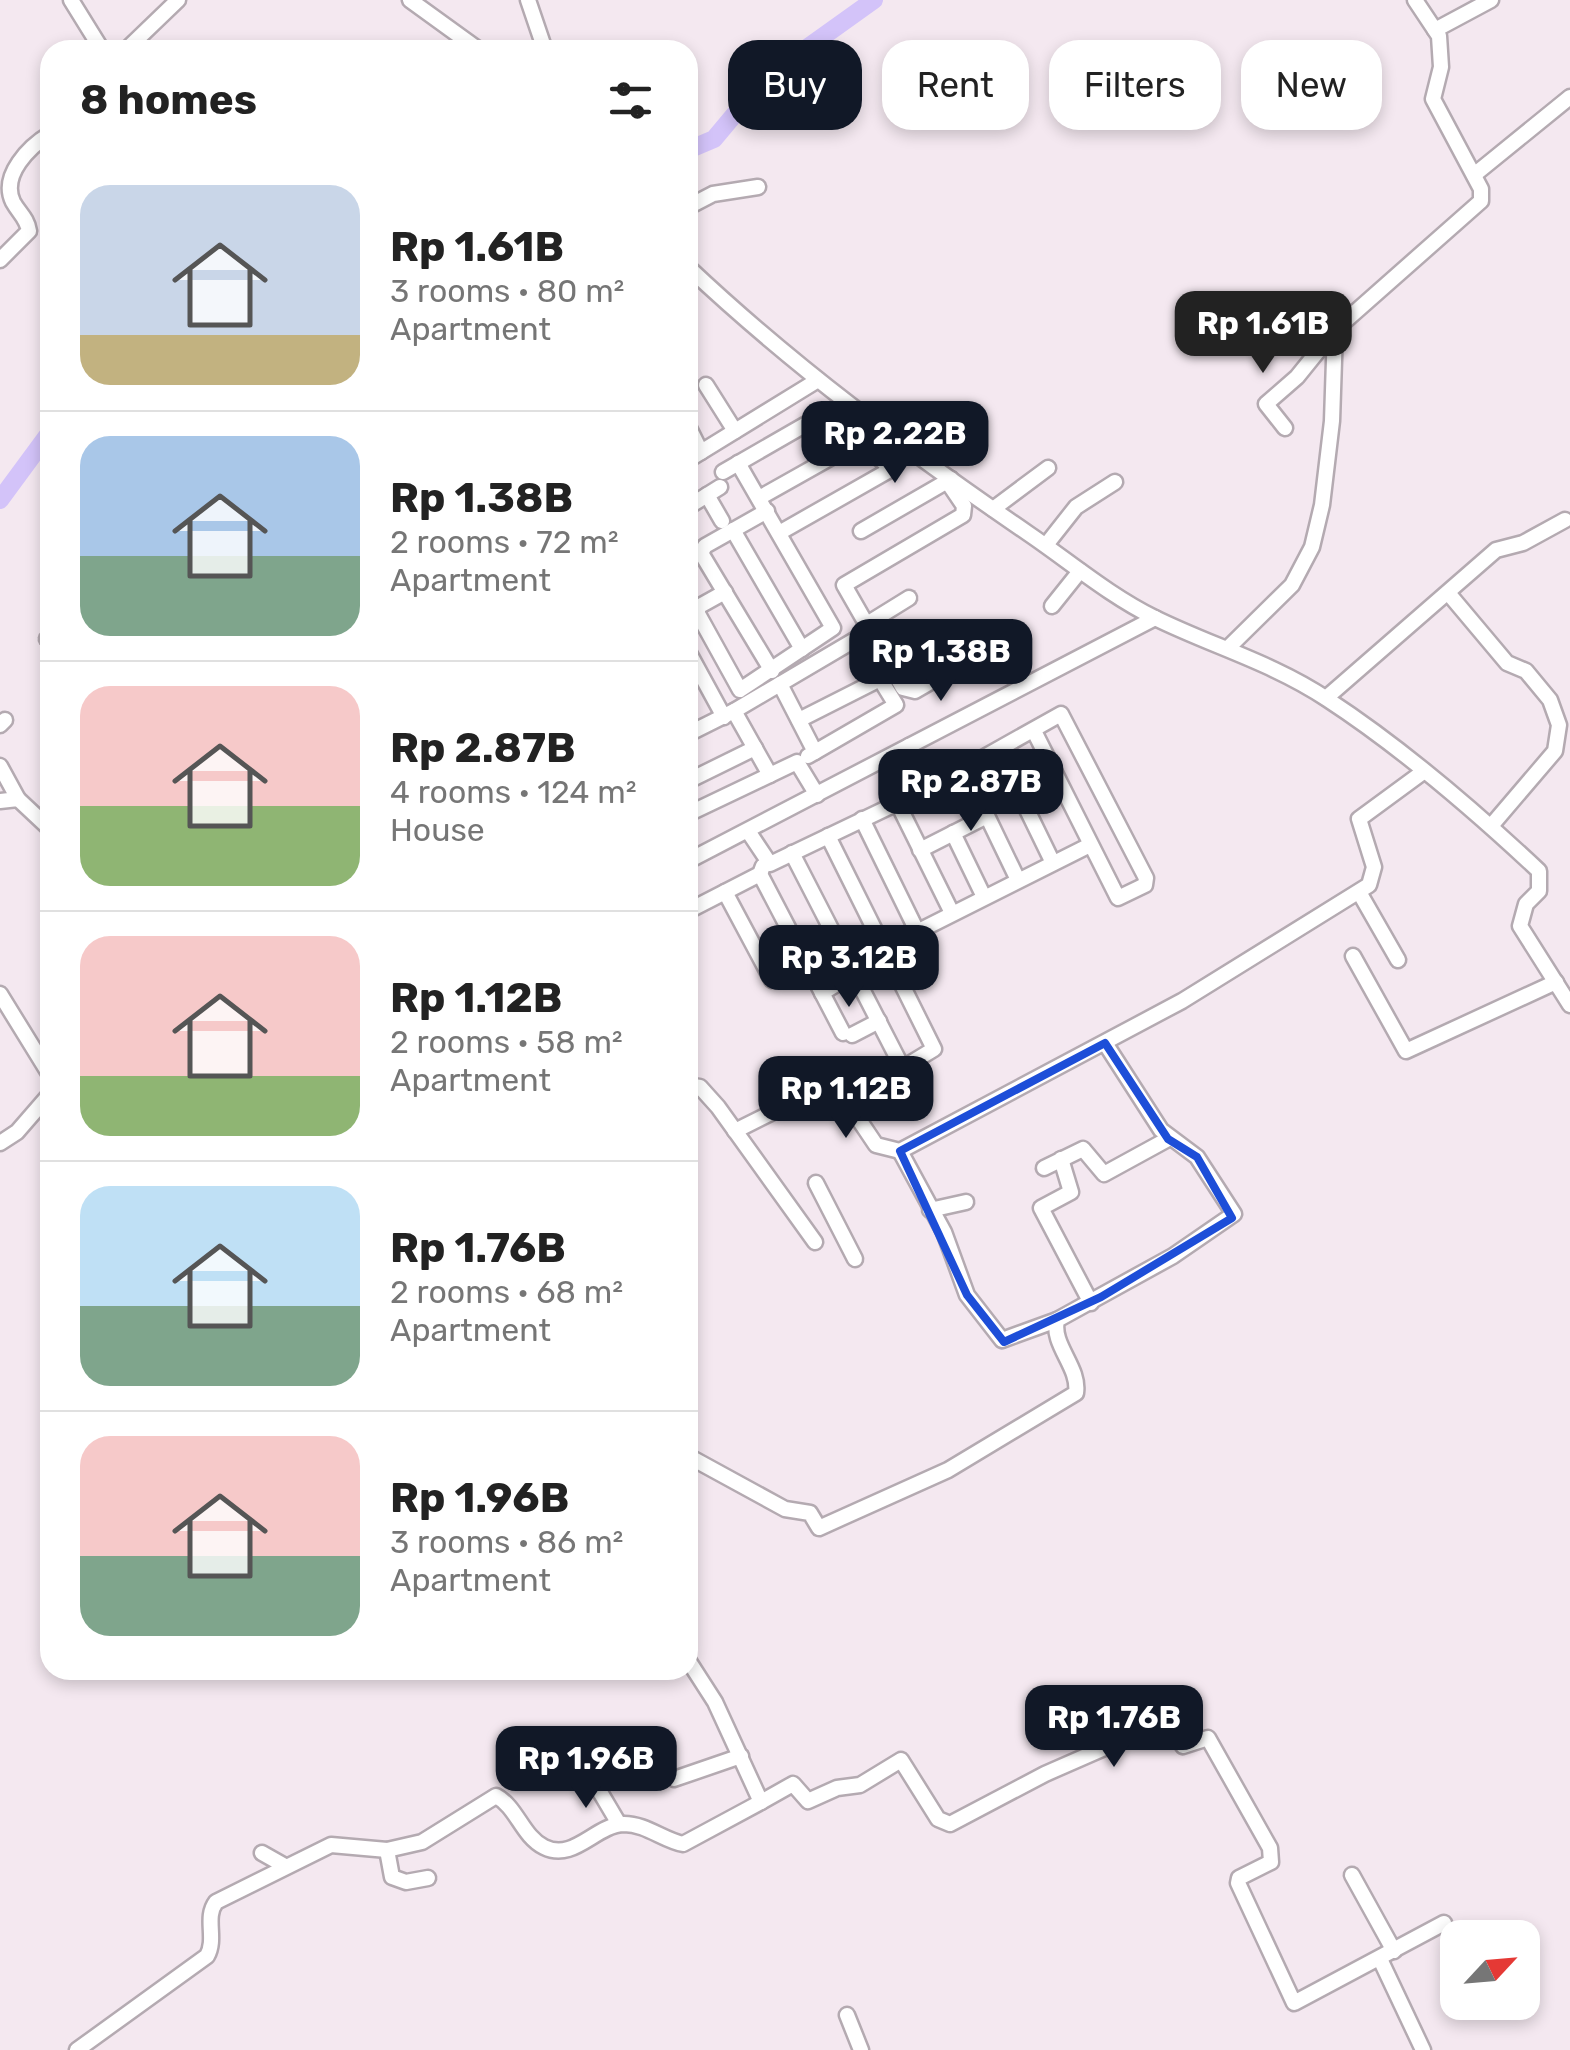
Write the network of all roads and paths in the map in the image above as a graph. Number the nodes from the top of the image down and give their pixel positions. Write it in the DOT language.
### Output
graph roads {
  1 [pos="71,0"];
  2 [pos="178,0"];
  3 [pos="410,0"];
  4 [pos="528,0"];
  5 [pos="1414,0"];
  6 [pos="1491,0"];
  7 [pos="1435,30"];
  8 [pos="96,40"];
  9 [pos="136,40"];
  10 [pos="461,40"];
  11 [pos="542,40"];
  12 [pos="1570,98"];
  13 [pos="40,141"];
  14 [pos="1474,176"];
  15 [pos="758,187"];
  16 [pos="698,202"];
  17 [pos="0,260"];
  18 [pos="698,277"];
  19 [pos="1335,330"];
  20 [pos="818,380"];
  21 [pos="706,384"];
  22 [pos="874,424"];
  23 [pos="1285,428"];
  24 [pos="735,431"];
  25 [pos="855,444"];
  26 [pos="698,445"];
  27 [pos="702,452"];
  28 [pos="698,454"];
  29 [pos="738,463"];
  30 [pos="1048,468"];
  31 [pos="949,480"];
  32 [pos="1114,482"];
  33 [pos="717,485"];
  34 [pos="698,499"];
  35 [pos="763,504"];
  36 [pos="993,509"];
  37 [pos="1565,520"];
  38 [pos="727,526"];
  39 [pos="862,531"];
  40 [pos="779,532"];
  41 [pos="1046,545"];
  42 [pos="1080,571"];
  43 [pos="725,592"];
  44 [pos="1449,594"];
  45 [pos="909,598"];
  46 [pos="1052,606"];
  47 [pos="1155,618"];
  48 [pos="867,624"];
  49 [pos="858,638"];
  50 [pos="1229,647"];
  51 [pos="802,649"];
  52 [pos="888,662"];
  53 [pos="698,666"];
  54 [pos="776,678"];
  55 [pos="1326,698"];
  56 [pos="729,714"];
  57 [pos="799,720"];
  58 [pos="698,728"];
  59 [pos="1034,731"];
  60 [pos="909,746"];
  61 [pos="755,748"];
  62 [pos="998,750"];
  63 [pos="815,752"];
  64 [pos="797,762"];
  65 [pos="0,766"];
  66 [pos="964,768"];
  67 [pos="1422,772"];
  68 [pos="770,775"];
  69 [pos="698,776"];
  70 [pos="931,786"];
  71 [pos="817,795"];
  72 [pos="18,799"];
  73 [pos="0,801"];
  74 [pos="897,802"];
  75 [pos="698,804"];
  76 [pos="987,816"];
  77 [pos="40,820"];
  78 [pos="862,820"];
  79 [pos="1492,826"];
  80 [pos="748,831"];
  81 [pos="953,834"];
  82 [pos="828,836"];
  83 [pos="1090,845"];
  84 [pos="920,850"];
  85 [pos="792,853"];
  86 [pos="698,856"];
  87 [pos="1053,863"];
  88 [pos="762,867"];
  89 [pos="1018,880"];
  90 [pos="725,892"];
  91 [pos="1359,892"];
  92 [pos="984,897"];
  93 [pos="698,906"];
  94 [pos="952,913"];
  95 [pos="917,931"];
  96 [pos="887,951"];
  97 [pos="1352,956"];
  98 [pos="1398,960"];
  99 [pos="808,966"];
  100 [pos="854,972"];
  101 [pos="1556,982"];
  102 [pos="822,993"];
  103 [pos="0,994"];
  104 [pos="1570,1005"];
  105 [pos="879,1021"];
  106 [pos="1105,1043"];
  107 [pos="40,1059"];
  108 [pos="698,1086"];
  109 [pos="40,1105"];
  110 [pos="735,1132"];
  111 [pos="1168,1139"];
  112 [pos="0,1143"];
  113 [pos="900,1152"];
  114 [pos="1061,1159"];
  115 [pos="1044,1168"];
  116 [pos="816,1183"];
  117 [pos="966,1202"];
  118 [pos="930,1210"];
  119 [pos="830,1212"];
  120 [pos="804,1226"];
  121 [pos="815,1242"];
  122 [pos="855,1259"];
  123 [pos="1090,1303"];
  124 [pos="1057,1320"];
  125 [pos="698,1462"];
  126 [pos="698,1678"];
  127 [pos="742,1756"];
  128 [pos="590,1775"];
  129 [pos="674,1779"];
  130 [pos="760,1802"];
  131 [pos="619,1824"];
  132 [pos="388,1850"];
  133 [pos="262,1853"];
  134 [pos="285,1866"];
  135 [pos="1352,1875"];
  136 [pos="428,1878"];
  137 [pos="1440,1926"];
  138 [pos="1394,1951"];
  139 [pos="1380,1959"];
  140 [pos="848,2015"];
  141 [pos="77,2050"];
  142 [pos="861,2050"];
  143 [pos="1423,2050"];
  1 -- 8 [label="street"];
  2 -- 9 [label="street"];
  3 -- 10 [label="street"];
  4 -- 11 [label="street"];
  5 -- 7 [label="street"];
  6 -- 7 [label="street"];
  7 -- 14 [label="street"];
  12 -- 14 [label="street"];
  13 -- 17 [label="street"];
  14 -- 19 [label="street"];
  15 -- 16 [label="street"];
  18 -- 20 [label="street"];
  19 -- 23 [label="street"];
  19 -- 50 [label="street"];
  20 -- 22 [label="street"];
  20 -- 24 [label="street"];
  21 -- 24 [label="street"];
  22 -- 25 [label="street"];
  22 -- 31 [label="street"];
  24 -- 27 [label="street"];
  25 -- 29 [label="street"];
  25 -- 35 [label="street"];
  25 -- 40 [label="street"];
  26 -- 27 [label="street"];
  27 -- 28 [label="street"];
  29 -- 33 [label="street"];
  29 -- 35 [label="street"];
  30 -- 36 [label="street"];
  31 -- 36 [label="street"];
  31 -- 39 [label="street"];
  31 -- 48 [label="street"];
  32 -- 41 [label="street"];
  33 -- 34 [label="street"];
  33 -- 38 [label="street"];
  35 -- 38 [label="street"];
  35 -- 40 [label="street"];
  36 -- 41 [label="street"];
  37 -- 44 [label="street"];
  38 -- 43 [label="street"];
  38 -- 51 [label="street"];
  40 -- 51 [label="street"];
  41 -- 42 [label="street"];
  42 -- 46 [label="street"];
  42 -- 47 [label="street"];
  43 -- 54 [label="street"];
  43 -- 54 [label="street"];
  44 -- 55 [label="street"];
  44 -- 79 [label="street"];
  45 -- 48 [label="street"];
  47 -- 50 [label="street"];
  47 -- 60 [label="street"];
  48 -- 52 [label="street"];
  49 -- 54 [label="street"];
  50 -- 55 [label="street"];
  51 -- 54 [label="street"];
  52 -- 52 [label="street"];
  53 -- 56 [label="street"];
  54 -- 56 [label="street"];
  54 -- 57 [label="street"];
  55 -- 67 [label="street"];
  56 -- 58 [label="street"];
  56 -- 61 [label="street"];
  57 -- 63 [label="street"];
  57 -- 63 [label="street"];
  59 -- 62 [label="street"];
  59 -- 83 [label="street"];
  59 -- 83 [label="street"];
  60 -- 70 [label="street"];
  60 -- 71 [label="street"];
  61 -- 68 [label="street"];
  61 -- 69 [label="street"];
  62 -- 66 [label="street"];
  62 -- 87 [label="street"];
  63 -- 64 [label="street"];
  64 -- 68 [label="street"];
  64 -- 71 [label="street"];
  65 -- 72 [label="street"];
  66 -- 70 [label="street"];
  66 -- 76 [label="street"];
  67 -- 79 [label="street"];
  67 -- 91 [label="street"];
  68 -- 75 [label="street"];
  70 -- 74 [label="street"];
  71 -- 80 [label="street"];
  72 -- 73 [label="street"];
  72 -- 77 [label="street"];
  74 -- 78 [label="street"];
  74 -- 84 [label="street"];
  76 -- 81 [label="street"];
  76 -- 89 [label="street"];
  78 -- 82 [label="street"];
  78 -- 95 [label="street"];
  79 -- 101 [label="street"];
  80 -- 86 [label="street"];
  80 -- 88 [label="street"];
  81 -- 84 [label="street"];
  81 -- 92 [label="street"];
  82 -- 85 [label="street"];
  82 -- 96 [label="street"];
  83 -- 87 [label="street"];
  84 -- 94 [label="street"];
  85 -- 88 [label="street"];
  85 -- 100 [label="street"];
  87 -- 89 [label="street"];
  88 -- 90 [label="street"];
  88 -- 99 [label="street"];
  89 -- 92 [label="street"];
  90 -- 93 [label="street"];
  90 -- 99 [label="street"];
  91 -- 98 [label="street"];
  91 -- 106 [label="street"];
  92 -- 94 [label="street"];
  94 -- 95 [label="street"];
  95 -- 96 [label="street"];
  96 -- 100 [label="street"];
  96 -- 105 [label="street"];
  97 -- 101 [label="street"];
  99 -- 102 [label="street"];
  100 -- 102 [label="street"];
  100 -- 105 [label="street"];
  101 -- 104 [label="street"];
  102 -- 105 [label="street"];
  103 -- 107 [label="street"];
  106 -- 111 [label="street"];
  106 -- 113 [label="street"];
  108 -- 110 [label="street"];
  109 -- 112 [label="street"];
  110 -- 113 [label="street"];
  110 -- 120 [label="street"];
  111 -- 114 [label="street"];
  111 -- 123 [label="street"];
  113 -- 118 [label="street"];
  114 -- 115 [label="street"];
  114 -- 123 [label="street"];
  116 -- 119 [label="street"];
  117 -- 118 [label="street"];
  118 -- 124 [label="street"];
  119 -- 120 [label="street"];
  119 -- 122 [label="street"];
  120 -- 121 [label="street"];
  123 -- 124 [label="street"];
  124 -- 125 [label="street"];
  126 -- 127 [label="street"];
  127 -- 129 [label="street"];
  127 -- 130 [label="street"];
  128 -- 131 [label="street"];
  130 -- 131 [label="street"];
  130 -- 139 [label="street"];
  131 -- 132 [label="street"];
  132 -- 134 [label="street"];
  132 -- 136 [label="street"];
  133 -- 134 [label="street"];
  134 -- 141 [label="street"];
  135 -- 138 [label="street"];
  137 -- 138 [label="street"];
  138 -- 139 [label="street"];
  139 -- 143 [label="street"];
  140 -- 142 [label="street"];
}
